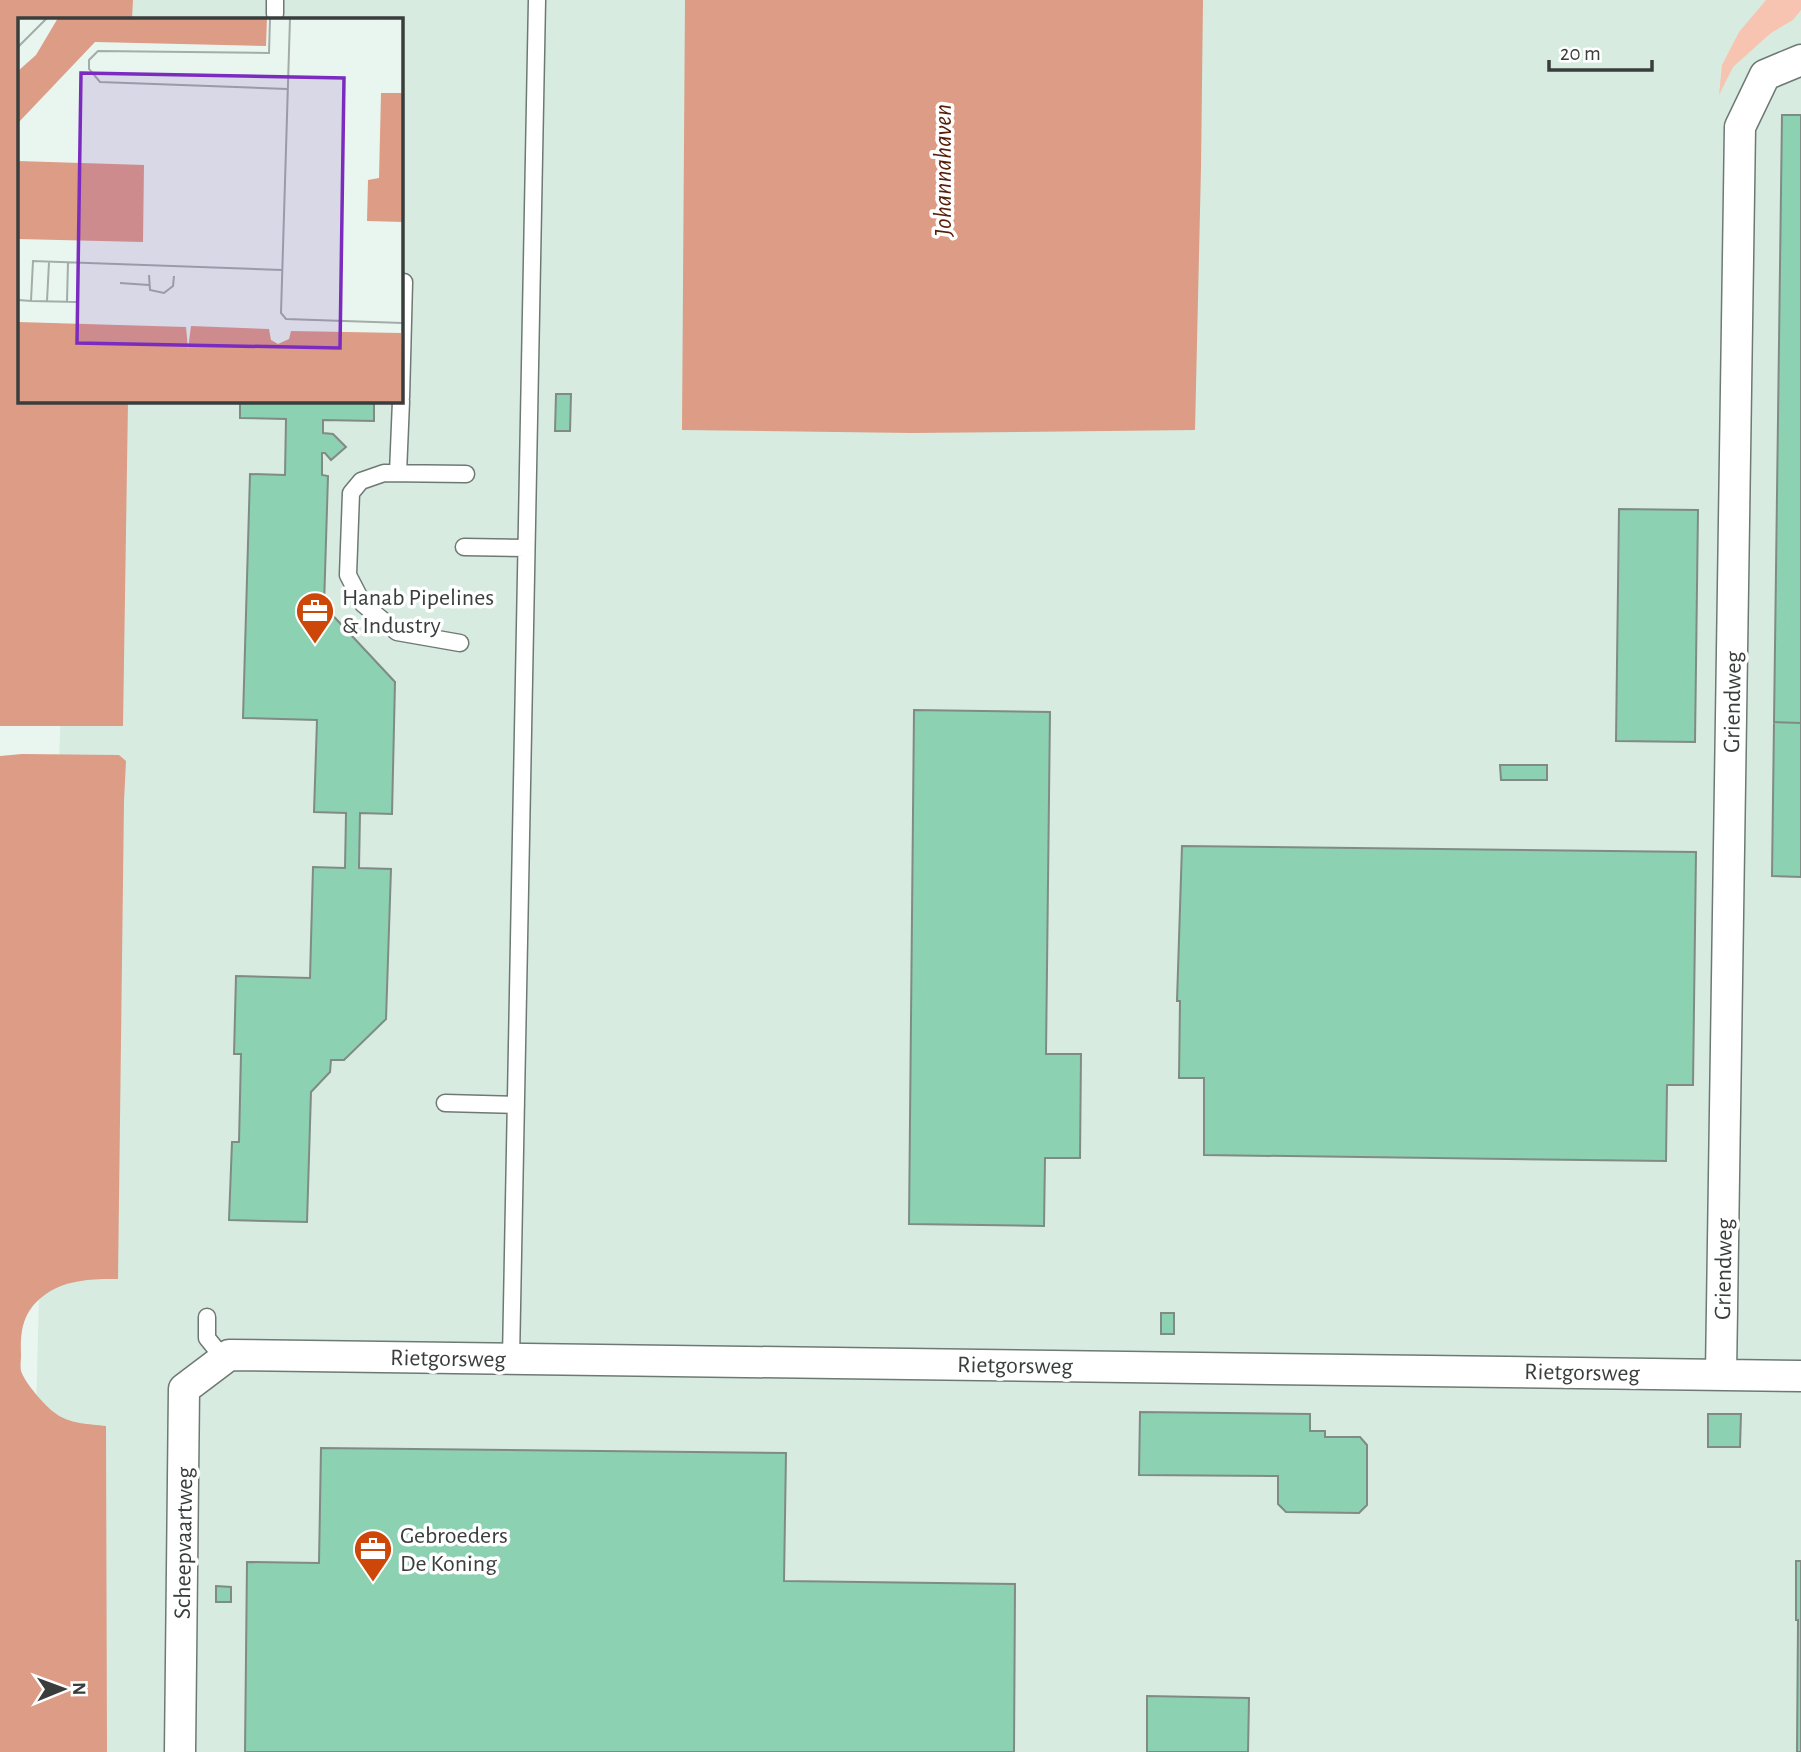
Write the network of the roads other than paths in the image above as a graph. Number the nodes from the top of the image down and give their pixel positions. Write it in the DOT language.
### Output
graph roads {
  1 [pos="537,0"];
  2 [pos="1801,60"];
  3 [pos="404,282"];
  4 [pos="402,360"];
  5 [pos="401,402"];
  6 [pos="398,473"];
  7 [pos="466,474"];
  8 [pos="464,547"];
  9 [pos="526,548"];
  10 [pos="460,643"];
  11 [pos="445,1103"];
  12 [pos="516,1105"];
  13 [pos="207,1317"];
  14 [pos="227,1357"];
  15 [pos="511,1359"];
  16 [pos="1721,1374"];
  17 [pos="1801,1376"];
  18 [pos="180,1752"];
  1 -- 9 [label="lane"];
  2 -- 16 [label="street, Griendweg"];
  3 -- 4 [label="lane"];
  5 -- 6 [label="lane"];
  6 -- 7 [label="lane"];
  6 -- 10 [label="lane"];
  8 -- 9 [label="lane"];
  9 -- 12 [label="lane"];
  11 -- 12 [label="lane"];
  12 -- 15 [label="lane"];
  13 -- 14 [label="lane"];
  14 -- 15 [label="street, Rietgorsweg"];
  14 -- 18 [label="street, Scheepvaartweg"];
  15 -- 16 [label="street, Rietgorsweg"];
  16 -- 17 [label="street, Rietgorsweg"];
}
